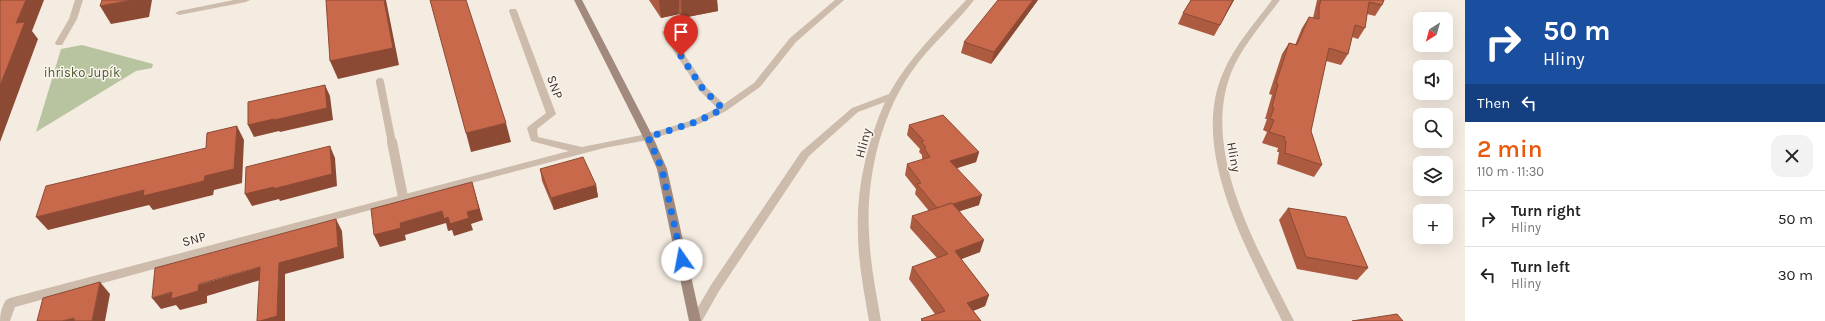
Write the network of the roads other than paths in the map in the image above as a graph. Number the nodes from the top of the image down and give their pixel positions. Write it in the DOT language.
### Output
graph roads {
  1 [pos="78,0"];
  2 [pos="246,0"];
  3 [pos="578,0"];
  4 [pos="840,0"];
  5 [pos="970,0"];
  6 [pos="1276,0"];
  7 [pos="513,11"];
  8 [pos="179,13"];
  9 [pos="666,34"];
  10 [pos="59,43"];
  11 [pos="380,82"];
  12 [pos="893,96"];
  13 [pos="723,109"];
  14 [pos="648,137"];
  15 [pos="584,150"];
  16 [pos="403,197"];
  17 [pos="4,321"];
  18 [pos="695,321"];
  19 [pos="875,321"];
  20 [pos="1288,321"];
  1 -- 10 [label="street"];
  2 -- 8 [label="street"];
  3 -- 14 [label="main road"];
  4 -- 13 [label="street"];
  5 -- 12 [label="street, Hliny"];
  6 -- 20 [label="street, Hliny"];
  7 -- 15 [label="street, SNP"];
  9 -- 13 [label="street"];
  11 -- 16 [label="lane"];
  12 -- 18 [label="street"];
  12 -- 19 [label="street, Hliny"];
  13 -- 14 [label="street"];
  14 -- 15 [label="street, SNP"];
  14 -- 18 [label="main road"];
  15 -- 16 [label="street, SNP"];
  16 -- 17 [label="street, SNP"];
}
